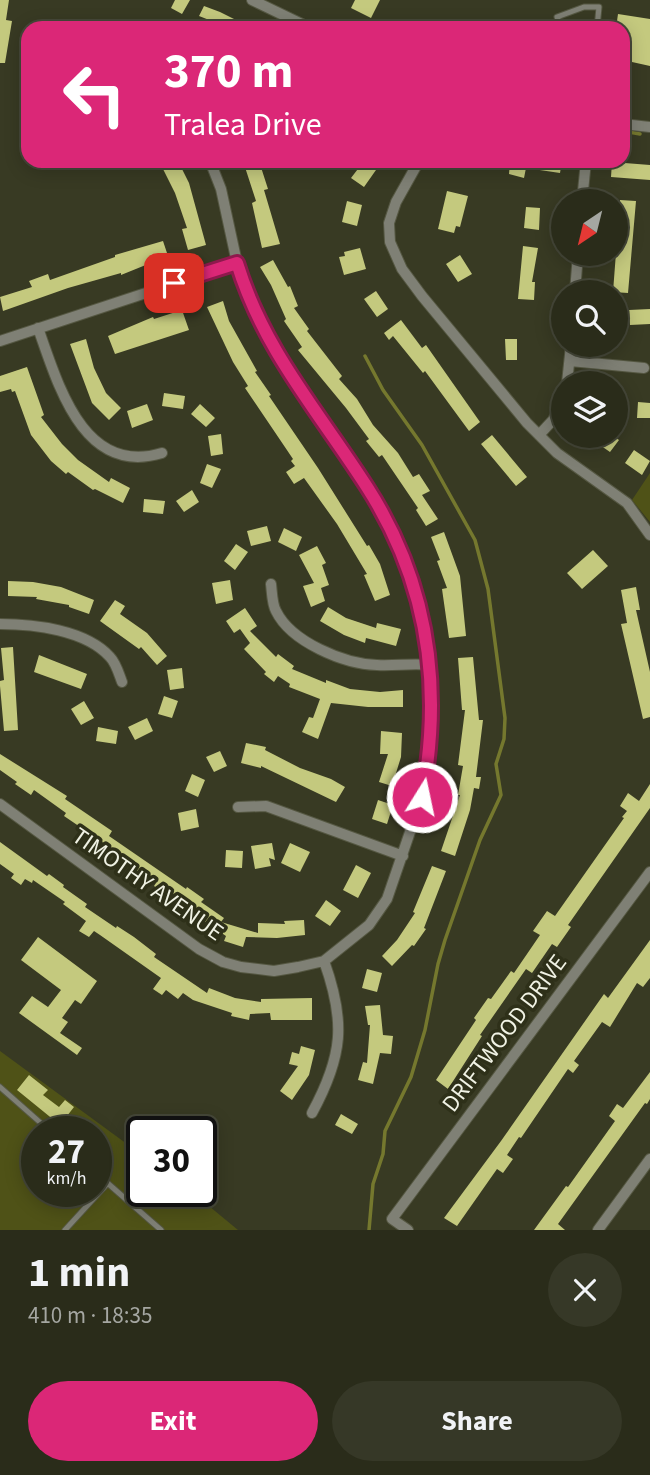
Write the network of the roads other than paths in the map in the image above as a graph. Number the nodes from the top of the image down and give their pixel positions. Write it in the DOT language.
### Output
graph roads {
  1 [pos="252,0"];
  2 [pos="296,21"];
  3 [pos="558,21"];
  4 [pos="598,21"];
  5 [pos="630,125"];
  6 [pos="650,127"];
  7 [pos="213,168"];
  8 [pos="415,168"];
  9 [pos="585,168"];
  10 [pos="583,189"];
  11 [pos="237,263"];
  12 [pos="38,328"];
  13 [pos="0,341"];
  14 [pos="570,357"];
  15 [pos="570,361"];
  16 [pos="644,368"];
  17 [pos="569,371"];
  18 [pos="551,422"];
  19 [pos="539,435"];
  20 [pos="162,453"];
  21 [pos="650,535"];
  22 [pos="271,584"];
  23 [pos="0,624"];
  24 [pos="430,666"];
  25 [pos="122,682"];
  26 [pos="0,804"];
  27 [pos="237,807"];
  28 [pos="403,856"];
  29 [pos="650,872"];
  30 [pos="324,961"];
  31 [pos="0,1087"];
  32 [pos="312,1113"];
  33 [pos="33,1116"];
  34 [pos="650,1159"];
  35 [pos="112,1187"];
  36 [pos="86,1207"];
  37 [pos="65,1230"];
  38 [pos="161,1230"];
  39 [pos="408,1230"];
  40 [pos="598,1230"];
  1 -- 2 [label="street"];
  3 -- 4 [label="lane"];
  5 -- 6 [label="street"];
  7 -- 11 [label="street"];
  8 -- 19 [label="street"];
  9 -- 10 [label="street"];
  11 -- 12 [label="street"];
  11 -- 24 [label="street"];
  12 -- 13 [label="street"];
  12 -- 20 [label="street"];
  14 -- 15 [label="street"];
  15 -- 16 [label="street"];
  15 -- 17 [label="street"];
  18 -- 19 [label="street"];
  19 -- 21 [label="street"];
  22 -- 24 [label="street"];
  23 -- 25 [label="street"];
  24 -- 28 [label="street"];
  26 -- 30 [label="street, TIMOTHY AVENUE"];
  27 -- 28 [label="street"];
  28 -- 30 [label="street"];
  29 -- 39 [label="street, DRIFTWOOD DRIVE"];
  30 -- 32 [label="street"];
  31 -- 33 [label="lane"];
  34 -- 40 [label="street"];
  35 -- 38 [label="lane"];
  36 -- 37 [label="lane"];
}
